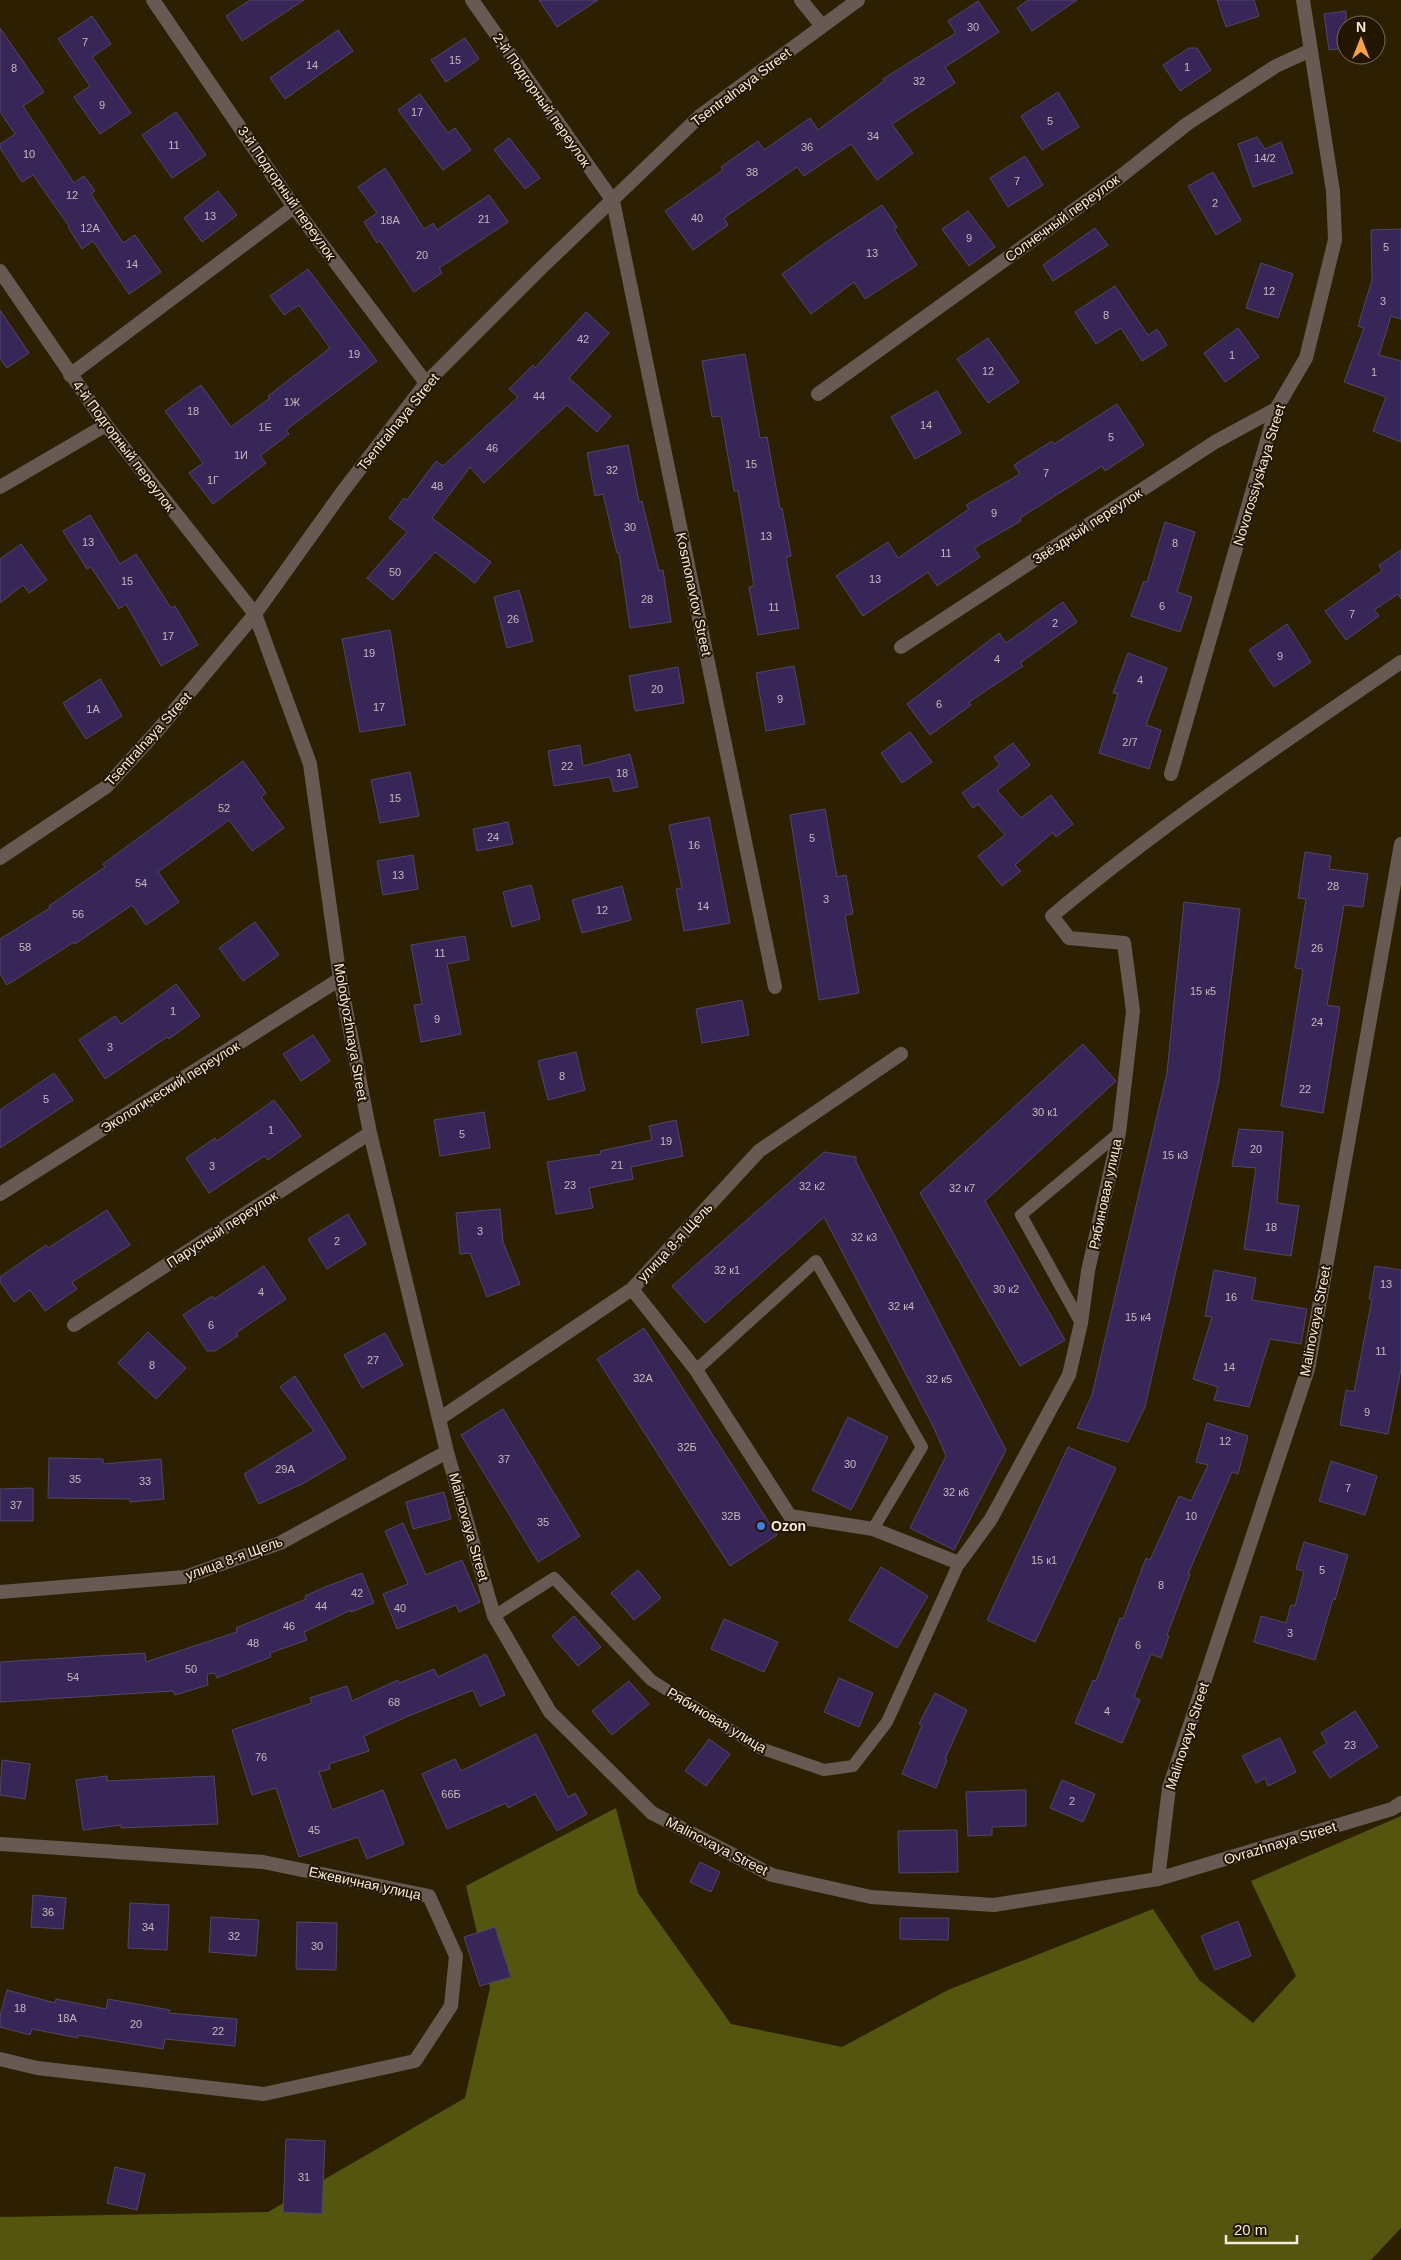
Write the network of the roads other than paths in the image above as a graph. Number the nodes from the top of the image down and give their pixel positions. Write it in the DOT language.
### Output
graph roads {
  1 [pos="153,0"];
  2 [pos="472,0"];
  3 [pos="801,0"];
  4 [pos="858,0"];
  5 [pos="1303,0"];
  6 [pos="822,26"];
  7 [pos="1312,50"];
  8 [pos="613,201"];
  9 [pos="294,206"];
  10 [pos="0,271"];
  11 [pos="70,374"];
  12 [pos="426,383"];
  13 [pos="818,394"];
  14 [pos="1276,410"];
  15 [pos="106,425"];
  16 [pos="0,487"];
  17 [pos="255,614"];
  18 [pos="901,647"];
  19 [pos="1401,662"];
  20 [pos="1171,774"];
  21 [pos="1401,844"];
  22 [pos="0,858"];
  23 [pos="340,979"];
  24 [pos="775,986"];
  25 [pos="901,1054"];
  26 [pos="370,1133"];
  27 [pos="1119,1133"];
  28 [pos="0,1194"];
  29 [pos="632,1289"];
  30 [pos="1080,1323"];
  31 [pos="74,1325"];
  32 [pos="696,1370"];
  33 [pos="440,1419"];
  34 [pos="447,1452"];
  35 [pos="873,1529"];
  36 [pos="959,1563"];
  37 [pos="0,1592"];
  38 [pos="494,1616"];
  39 [pos="1401,1803"];
  40 [pos="0,1844"];
  41 [pos="1158,1879"];
  42 [pos="0,2058"];
  1 -- 9 [label="street, 3-й Подгорный переулок"];
  2 -- 8 [label="street, 2-й Подгорный переулок"];
  3 -- 6 [label="street"];
  4 -- 6 [label="street, Tsentralnaya Street"];
  5 -- 7 [label="street, Novorossiyskaya Street"];
  6 -- 8 [label="street, Tsentralnaya Street"];
  7 -- 13 [label="street, Солнечный переулок"];
  7 -- 14 [label="street, Novorossiyskaya Street"];
  8 -- 12 [label="street, Tsentralnaya Street"];
  8 -- 24 [label="street, Kosmonavtov Street"];
  9 -- 11 [label="street"];
  9 -- 12 [label="street, 3-й Подгорный переулок"];
  10 -- 11 [label="street, 4-й Подгорный переулок"];
  11 -- 15 [label="street, 4-й Подгорный переулок"];
  12 -- 17 [label="street, Tsentralnaya Street"];
  14 -- 18 [label="street, Звёздный переулок"];
  14 -- 20 [label="street, Novorossiyskaya Street"];
  15 -- 16 [label="street"];
  15 -- 17 [label="street, 4-й Подгорный переулок"];
  17 -- 22 [label="street, Tsentralnaya Street"];
  17 -- 23 [label="street, Molodyozhnaya Street"];
  19 -- 27 [label="street, Рябиновая улица"];
  21 -- 41 [label="street, Malinovaya Street"];
  23 -- 26 [label="street, Molodyozhnaya Street"];
  23 -- 28 [label="street, Экологический переулок"];
  25 -- 29 [label="street, улица 8-я Щель"];
  26 -- 31 [label="street, Парусный переулок"];
  26 -- 33 [label="street, Molodyozhnaya Street"];
  27 -- 30 [label="street, Рябиновая улица"];
  27 -- 30 [label="lane"];
  29 -- 32 [label="street"];
  29 -- 33 [label="street, улица 8-я Щель"];
  30 -- 36 [label="street, Рябиновая улица"];
  32 -- 35 [label="street"];
  32 -- 35 [label="lane"];
  33 -- 34 [label="street, Molodyozhnaya Street"];
  34 -- 37 [label="street, улица 8-я Щель"];
  34 -- 38 [label="street, Malinovaya Street"];
  35 -- 36 [label="street"];
  36 -- 38 [label="lane, Рябиновая улица"];
  38 -- 41 [label="street, Malinovaya Street"];
  39 -- 41 [label="street, Ovrazhnaya Street"];
  40 -- 42 [label="street, Ежевичная улица"];
}
